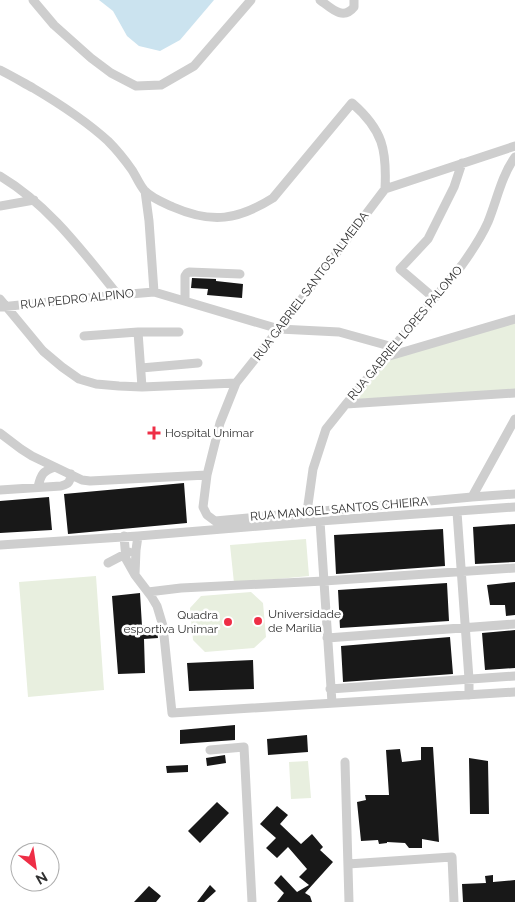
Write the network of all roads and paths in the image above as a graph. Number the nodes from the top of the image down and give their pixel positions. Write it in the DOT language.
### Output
graph roads {
  1 [pos="33,0"];
  2 [pos="250,0"];
  3 [pos="320,0"];
  4 [pos="354,0"];
  5 [pos="0,70"];
  6 [pos="515,146"];
  7 [pos="515,157"];
  8 [pos="462,163"];
  9 [pos="0,176"];
  10 [pos="385,189"];
  11 [pos="145,191"];
  12 [pos="34,200"];
  13 [pos="0,206"];
  14 [pos="240,274"];
  15 [pos="154,292"];
  16 [pos="118,295"];
  17 [pos="434,298"];
  18 [pos="0,299"];
  19 [pos="185,301"];
  20 [pos="4,307"];
  21 [pos="515,319"];
  22 [pos="279,330"];
  23 [pos="138,332"];
  24 [pos="179,332"];
  25 [pos="84,336"];
  26 [pos="394,347"];
  27 [pos="385,357"];
  28 [pos="198,363"];
  29 [pos="142,368"];
  30 [pos="236,383"];
  31 [pos="142,387"];
  32 [pos="515,393"];
  33 [pos="346,404"];
  34 [pos="515,419"];
  35 [pos="0,433"];
  36 [pos="55,467"];
  37 [pos="71,474"];
  38 [pos="207,475"];
  39 [pos="38,487"];
  40 [pos="0,490"];
  41 [pos="515,494"];
  42 [pos="472,497"];
  43 [pos="515,507"];
  44 [pos="307,512"];
  45 [pos="458,512"];
  46 [pos="320,521"];
  47 [pos="124,536"];
  48 [pos="138,536"];
  49 [pos="0,545"];
  50 [pos="136,550"];
  51 [pos="124,554"];
  52 [pos="108,563"];
  53 [pos="515,568"];
  54 [pos="462,572"];
  55 [pos="135,575"];
  56 [pos="324,581"];
  57 [pos="148,592"];
  58 [pos="515,624"];
  59 [pos="465,628"];
  60 [pos="327,638"];
  61 [pos="515,676"];
  62 [pos="469,679"];
  63 [pos="330,689"];
  64 [pos="515,692"];
  65 [pos="469,695"];
  66 [pos="332,704"];
  67 [pos="210,750"];
  68 [pos="346,762"];
  69 [pos="348,864"];
  70 [pos="252,902"];
  71 [pos="350,902"];
  72 [pos="454,902"];
  1 -- 2 [label="street"];
  3 -- 4 [label="street"];
  5 -- 11 [label="street"];
  6 -- 8 [label="street"];
  7 -- 17 [label="street, RUA GABRIEL LOPES PALOMO"];
  8 -- 10 [label="street"];
  8 -- 17 [label="street"];
  9 -- 12 [label="street"];
  10 -- 11 [label="street"];
  10 -- 22 [label="street, RUA GABRIEL SANTOS ALMEIDA"];
  11 -- 15 [label="street"];
  12 -- 13 [label="street"];
  12 -- 16 [label="street"];
  14 -- 19 [label="street"];
  15 -- 16 [label="street, RUA PEDRO ALPINO"];
  15 -- 19 [label="street"];
  16 -- 20 [label="street, RUA PEDRO ALPINO"];
  17 -- 26 [label="street, RUA GABRIEL LOPES PALOMO"];
  18 -- 20 [label="street"];
  19 -- 22 [label="street"];
  20 -- 31 [label="street"];
  21 -- 27 [label="street"];
  22 -- 26 [label="street"];
  22 -- 30 [label="street, RUA GABRIEL SANTOS ALMEIDA"];
  23 -- 24 [label="street"];
  23 -- 25 [label="street"];
  23 -- 29 [label="street"];
  26 -- 27 [label="street, RUA GABRIEL LOPES PALOMO"];
  27 -- 33 [label="street, RUA GABRIEL LOPES PALOMO"];
  28 -- 29 [label="street"];
  29 -- 31 [label="street"];
  30 -- 31 [label="street"];
  30 -- 38 [label="street, RUA GABRIEL SANTOS ALMEIDA"];
  32 -- 33 [label="street"];
  33 -- 44 [label="street, RUA GABRIEL LOPES PALOMO"];
  34 -- 42 [label="street"];
  35 -- 36 [label="street"];
  36 -- 37 [label="street"];
  36 -- 39 [label="street"];
  37 -- 38 [label="street"];
  37 -- 39 [label="street"];
  38 -- 44 [label="street, RUA MANOEL SANTOS CHIEIRA"];
  39 -- 40 [label="street"];
  41 -- 42 [label="street, RUA MANOEL SANTOS CHIEIRA"];
  42 -- 44 [label="street, RUA MANOEL SANTOS CHIEIRA"];
  43 -- 45 [label="street"];
  45 -- 46 [label="street"];
  45 -- 54 [label="street"];
  46 -- 48 [label="street"];
  46 -- 56 [label="street"];
  47 -- 48 [label="street"];
  47 -- 49 [label="street"];
  47 -- 51 [label="street"];
  48 -- 50 [label="street"];
  50 -- 51 [label="street"];
  50 -- 55 [label="street"];
  51 -- 52 [label="street"];
  51 -- 55 [label="street"];
  53 -- 54 [label="street"];
  54 -- 56 [label="street"];
  54 -- 59 [label="street"];
  55 -- 57 [label="street"];
  56 -- 57 [label="street"];
  56 -- 60 [label="street"];
  57 -- 66 [label="street"];
  58 -- 59 [label="street"];
  59 -- 60 [label="street"];
  59 -- 62 [label="street"];
  60 -- 63 [label="street"];
  61 -- 62 [label="street"];
  62 -- 63 [label="street"];
  62 -- 65 [label="street"];
  63 -- 66 [label="street"];
  64 -- 65 [label="street"];
  65 -- 66 [label="street"];
  67 -- 70 [label="street"];
  68 -- 69 [label="street"];
  69 -- 71 [label="street"];
  69 -- 72 [label="street"];
}
